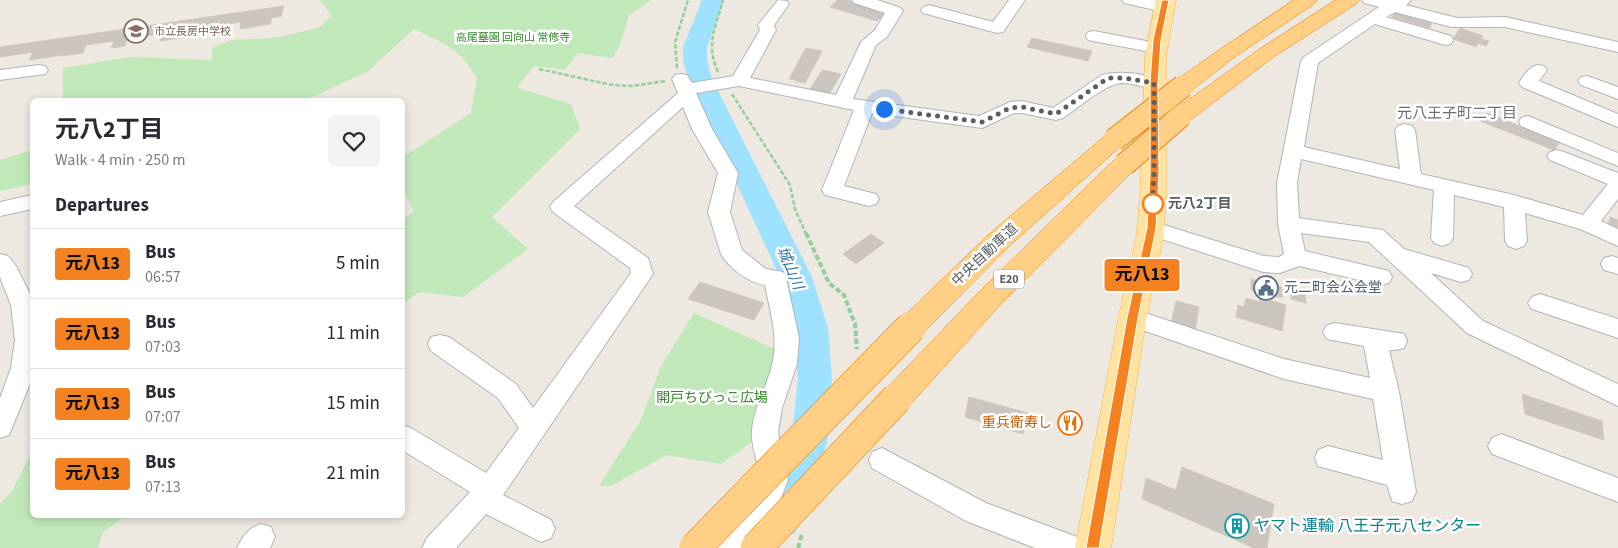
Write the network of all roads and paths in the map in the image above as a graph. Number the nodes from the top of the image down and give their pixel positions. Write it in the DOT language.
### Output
graph roads {
  1 [pos="688,0"];
  2 [pos="860,0"];
  3 [pos="1017,0"];
  4 [pos="1130,0"];
  5 [pos="1308,0"];
  6 [pos="1349,0"];
  7 [pos="1370,0"];
  8 [pos="1165,3"];
  9 [pos="1398,3"];
  10 [pos="781,4"];
  11 [pos="929,10"];
  12 [pos="1373,18"];
  13 [pos="1094,36"];
  14 [pos="1445,40"];
  15 [pos="1618,47"];
  16 [pos="1156,48"];
  17 [pos="539,69"];
  18 [pos="39,70"];
  19 [pos="1538,70"];
  20 [pos="0,75"];
  21 [pos="739,81"];
  22 [pos="1587,81"];
  23 [pos="1154,83"];
  24 [pos="686,88"];
  25 [pos="1618,94"];
  26 [pos="842,102"];
  27 [pos="865,107"];
  28 [pos="1618,121"];
  29 [pos="1528,122"];
  30 [pos="1405,130"];
  31 [pos="1294,151"];
  32 [pos="1557,156"];
  33 [pos="1618,160"];
  34 [pos="1411,177"];
  35 [pos="1618,181"];
  36 [pos="790,185"];
  37 [pos="1444,185"];
  38 [pos="1618,185"];
  39 [pos="869,199"];
  40 [pos="30,202"];
  41 [pos="1514,202"];
  42 [pos="0,209"];
  43 [pos="1289,224"];
  44 [pos="1588,224"];
  45 [pos="1151,228"];
  46 [pos="1442,238"];
  47 [pos="1618,238"];
  48 [pos="1516,241"];
  49 [pos="1396,254"];
  50 [pos="1295,257"];
  51 [pos="0,262"];
  52 [pos="1461,274"];
  53 [pos="1381,277"];
  54 [pos="844,295"];
  55 [pos="1540,303"];
  56 [pos="1132,318"];
  57 [pos="1618,329"];
  58 [pos="1335,332"];
  59 [pos="440,344"];
  60 [pos="1386,392"];
  61 [pos="1618,396"];
  62 [pos="0,427"];
  63 [pos="534,428"];
  64 [pos="405,438"];
  65 [pos="1501,446"];
  66 [pos="1328,458"];
  67 [pos="882,460"];
  68 [pos="1618,490"];
  69 [pos="486,494"];
  70 [pos="541,529"];
  71 [pos="437,548"];
  72 [pos="695,548"];
  73 [pos="727,548"];
  74 [pos="756,548"];
  75 [pos="1070,548"];
  76 [pos="1092,548"];
  1 -- 24 [label="path"];
  2 -- 26 [label="street"];
  3 -- 11 [label="street"];
  4 -- 8 [label="street"];
  5 -- 72 [label="highway, 中央自動車道 / E20, bridge"];
  6 -- 74 [label="highway, E20, bridge"];
  7 -- 9 [label="street"];
  8 -- 16 [label="main road"];
  9 -- 12 [label="street"];
  9 -- 15 [label="street"];
  10 -- 21 [label="street"];
  12 -- 14 [label="street"];
  12 -- 31 [label="street"];
  13 -- 16 [label="street"];
  16 -- 23 [label="main road"];
  17 -- 24 [label="path"];
  18 -- 20 [label="street"];
  19 -- 28 [label="street"];
  21 -- 24 [label="street"];
  21 -- 26 [label="street"];
  22 -- 25 [label="street"];
  23 -- 27 [label="street"];
  23 -- 45 [label="main road"];
  24 -- 63 [label="street"];
  24 -- 73 [label="street"];
  26 -- 27 [label="street"];
  27 -- 39 [label="street"];
  29 -- 33 [label="street"];
  30 -- 34 [label="street"];
  31 -- 34 [label="street"];
  31 -- 43 [label="street"];
  32 -- 35 [label="street"];
  34 -- 37 [label="street"];
  36 -- 54 [label="path"];
  37 -- 41 [label="street"];
  37 -- 46 [label="street"];
  38 -- 44 [label="street"];
  40 -- 42 [label="street"];
  41 -- 44 [label="street"];
  41 -- 48 [label="street"];
  43 -- 49 [label="street"];
  43 -- 50 [label="street"];
  44 -- 47 [label="street"];
  45 -- 50 [label="street"];
  45 -- 56 [label="main road"];
  49 -- 52 [label="street"];
  49 -- 61 [label="street"];
  50 -- 53 [label="street"];
  51 -- 62 [label="street"];
  55 -- 57 [label="street"];
  56 -- 60 [label="street"];
  56 -- 76 [label="main road"];
  58 -- 60 [label="street"];
  59 -- 63 [label="street"];
  60 -- 66 [label="street"];
  63 -- 69 [label="street"];
  64 -- 69 [label="street"];
  65 -- 68 [label="street"];
  67 -- 75 [label="street"];
  69 -- 70 [label="street"];
  69 -- 71 [label="street"];
}
